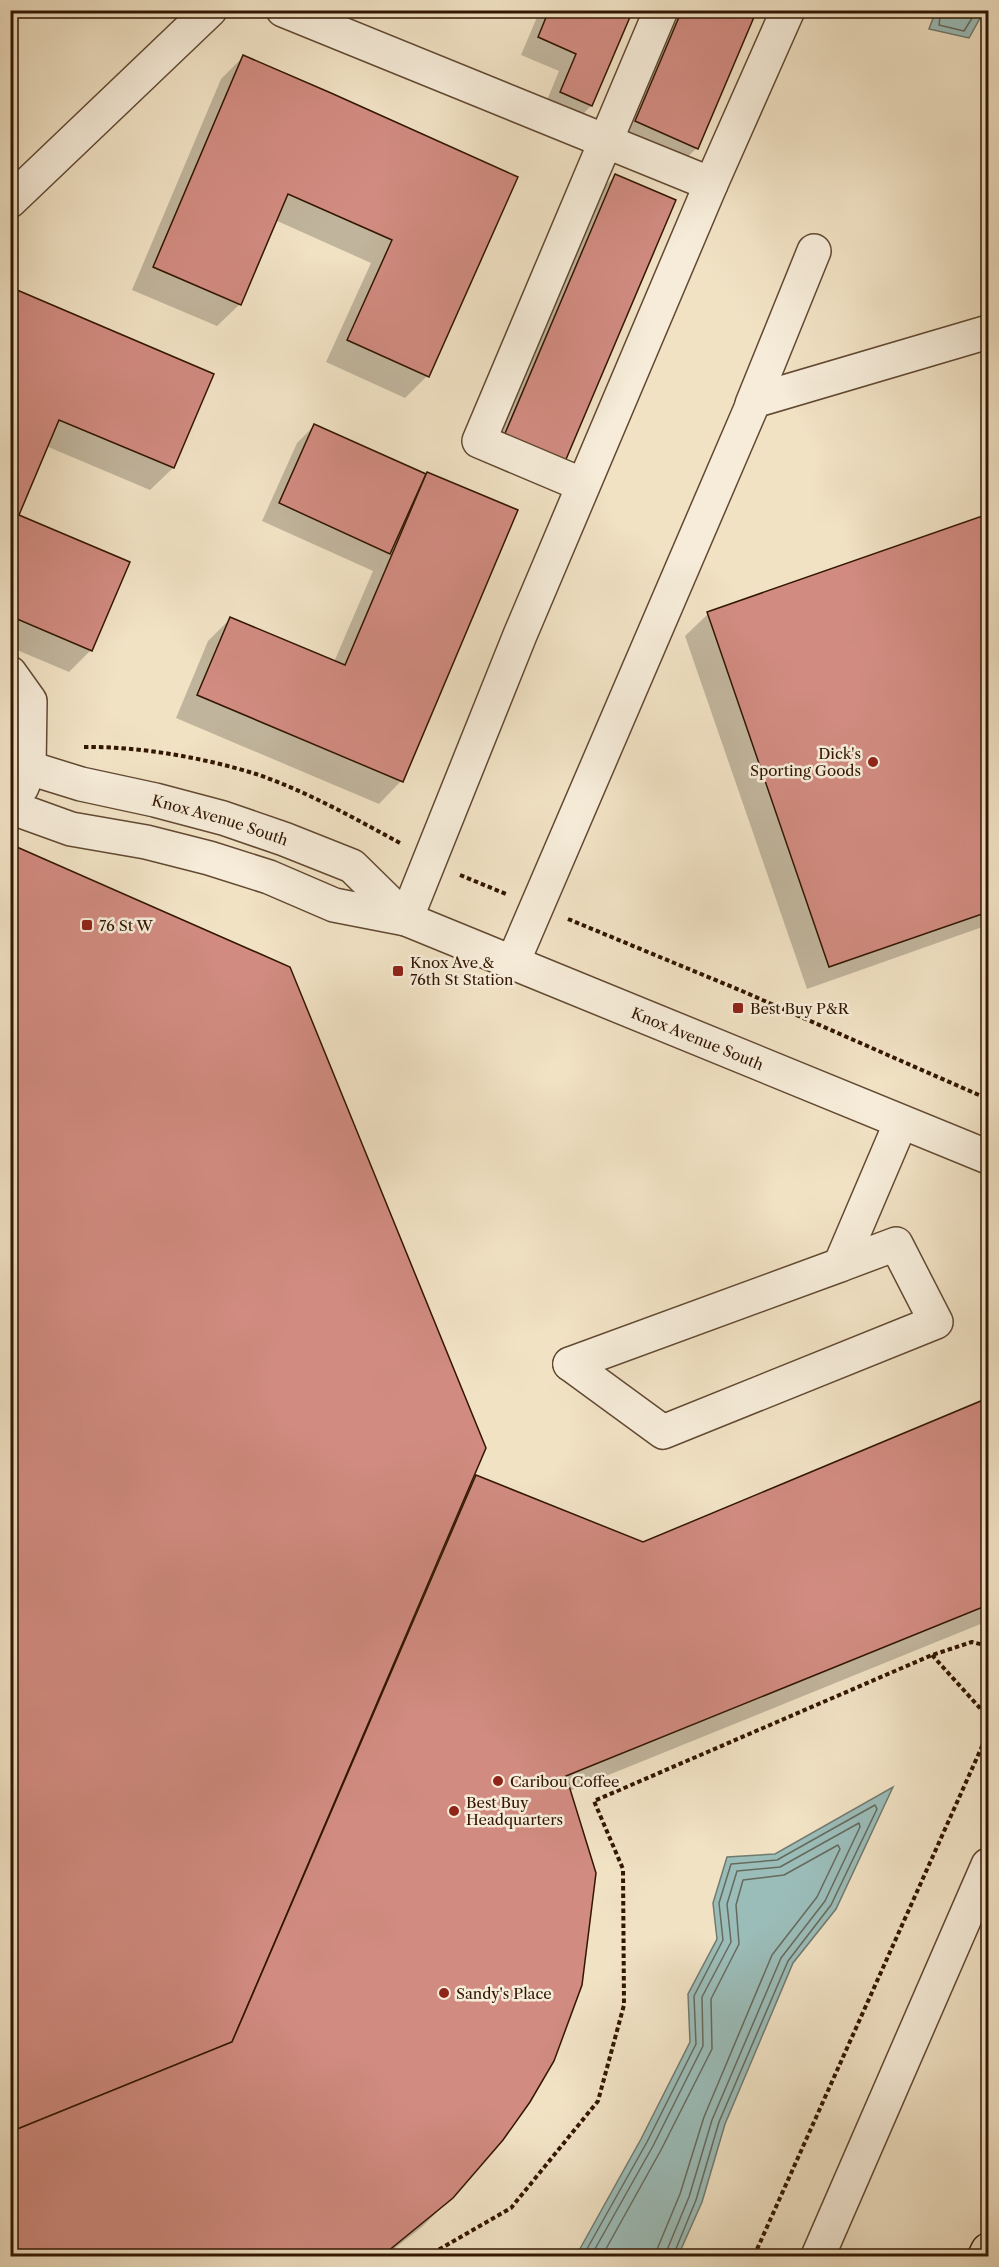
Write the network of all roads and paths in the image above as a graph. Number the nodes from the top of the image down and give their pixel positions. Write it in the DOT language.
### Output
graph roads {
  1 [pos="210,10"];
  2 [pos="283,10"];
  3 [pos="661,10"];
  4 [pos="788,10"];
  5 [pos="605,141"];
  6 [pos="711,184"];
  7 [pos="10,201"];
  8 [pos="814,251"];
  9 [pos="988,332"];
  10 [pos="752,404"];
  11 [pos="583,485"];
  12 [pos="10,673"];
  13 [pos="20,766"];
  14 [pos="12,808"];
  15 [pos="406,919"];
  16 [pos="513,962"];
  17 [pos="901,1122"];
  18 [pos="988,1158"];
  19 [pos="840,1265"];
  20 [pos="988,1646"];
  21 [pos="932,1655"];
  22 [pos="988,1717"];
  23 [pos="988,1732"];
  24 [pos="988,1865"];
  25 [pos="988,2250"];
  26 [pos="440,2256"];
  27 [pos="754,2256"];
  28 [pos="818,2256"];
  29 [pos="985,2256"];
  1 -- 7 [label="street"];
  2 -- 5 [label="street"];
  3 -- 5 [label="street"];
  4 -- 6 [label="street"];
  5 -- 6 [label="street"];
  5 -- 11 [label="street"];
  6 -- 11 [label="street"];
  8 -- 10 [label="street"];
  9 -- 10 [label="street"];
  10 -- 16 [label="street"];
  11 -- 15 [label="street"];
  12 -- 13 [label="street"];
  13 -- 14 [label="street"];
  13 -- 15 [label="street, Knox Avenue South"];
  14 -- 15 [label="street, Knox Avenue South"];
  15 -- 16 [label="street, Knox Avenue South"];
  16 -- 17 [label="street, Knox Avenue South"];
  17 -- 18 [label="street, Knox Avenue South"];
  17 -- 19 [label="street"];
  19 -- 19 [label="street"];
  20 -- 21 [label="path"];
  21 -- 22 [label="path"];
  21 -- 26 [label="path"];
  23 -- 27 [label="path"];
  24 -- 28 [label="street"];
  25 -- 29 [label="highway"];
}
